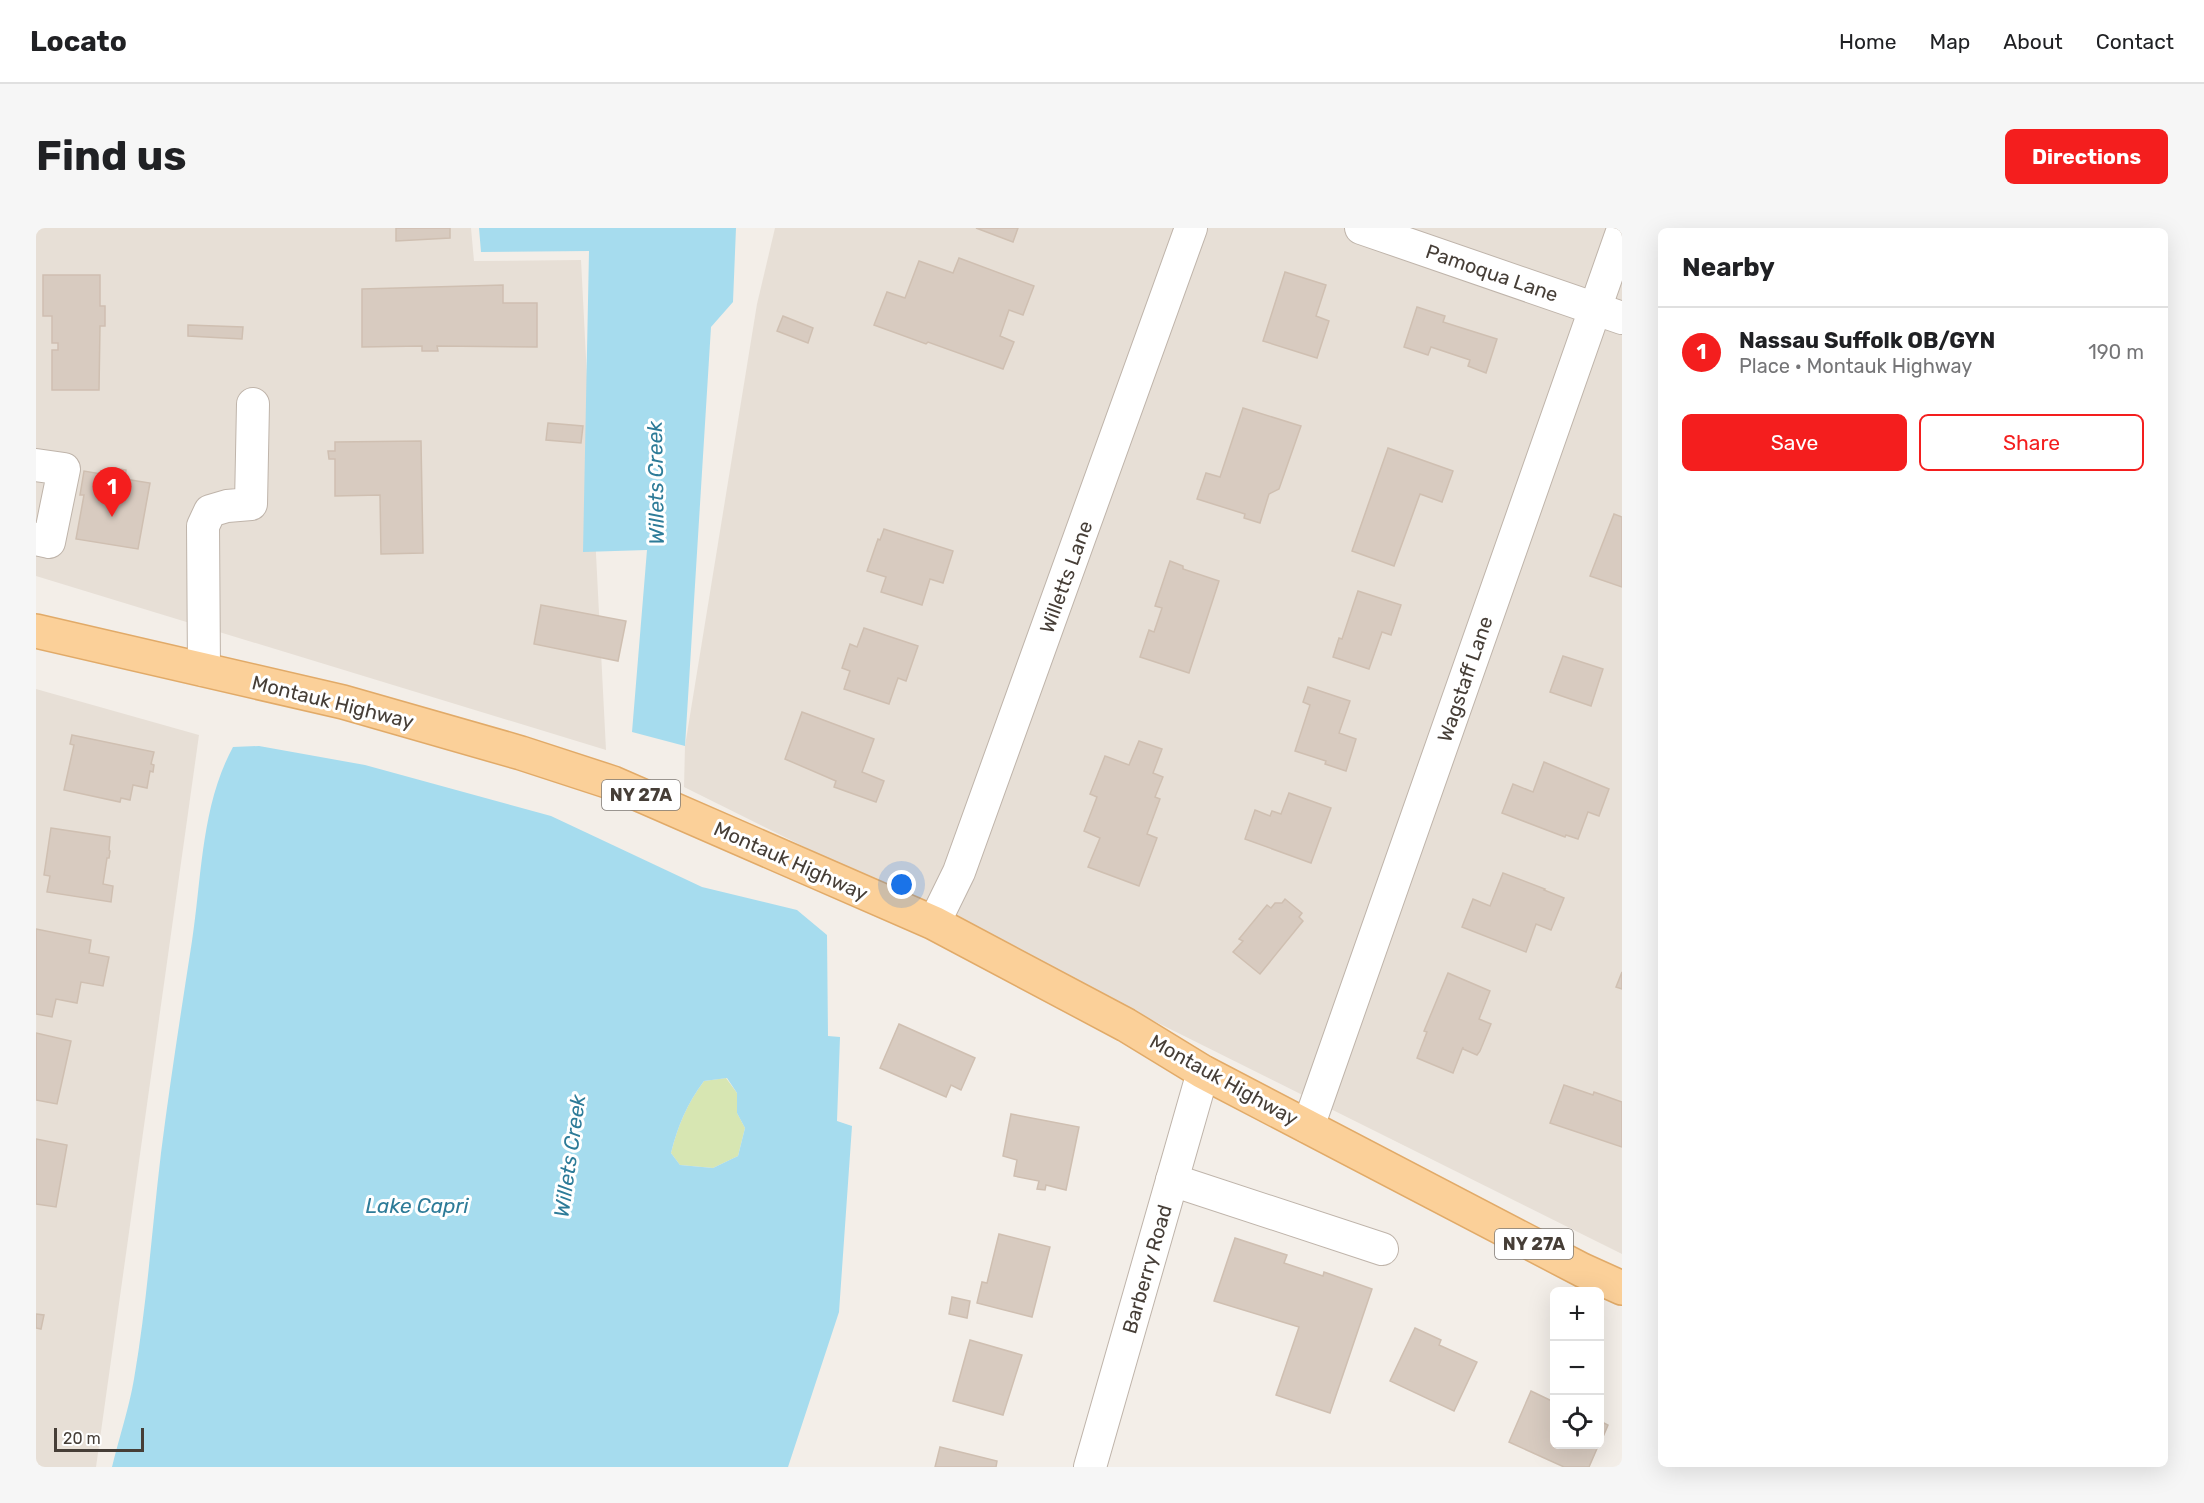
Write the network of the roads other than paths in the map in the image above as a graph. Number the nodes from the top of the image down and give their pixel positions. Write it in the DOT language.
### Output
graph roads {
  1 [pos="1191,228"];
  2 [pos="1361,228"];
  3 [pos="1622,232"];
  4 [pos="1609,314"];
  5 [pos="253,404"];
  6 [pos="36,465"];
  7 [pos="36,539"];
  8 [pos="36,631"];
  9 [pos="204,670"];
  10 [pos="934,923"];
  11 [pos="1203,1072"];
  12 [pos="1308,1127"];
  13 [pos="1172,1180"];
  14 [pos="1382,1249"];
  15 [pos="1604,1285"];
  16 [pos="1090,1467"];
  1 -- 10 [label="street, Willetts Lane"];
  2 -- 4 [label="street, Pamoqua Lane"];
  3 -- 4 [label="street, Wagstaff Lane"];
  4 -- 12 [label="street, Wagstaff Lane"];
  5 -- 9 [label="street"];
  6 -- 7 [label="street"];
  8 -- 9 [label="main road, Montauk Highway / NY 27A"];
  9 -- 10 [label="main road, Montauk Highway / NY 27A"];
  10 -- 11 [label="main road, Montauk Highway / NY 27A"];
  11 -- 12 [label="main road, Montauk Highway / NY 27A"];
  11 -- 13 [label="street, Barberry Road"];
  12 -- 15 [label="main road, Montauk Highway / NY 27A"];
  13 -- 14 [label="street"];
  13 -- 16 [label="street, Barberry Road"];
}
